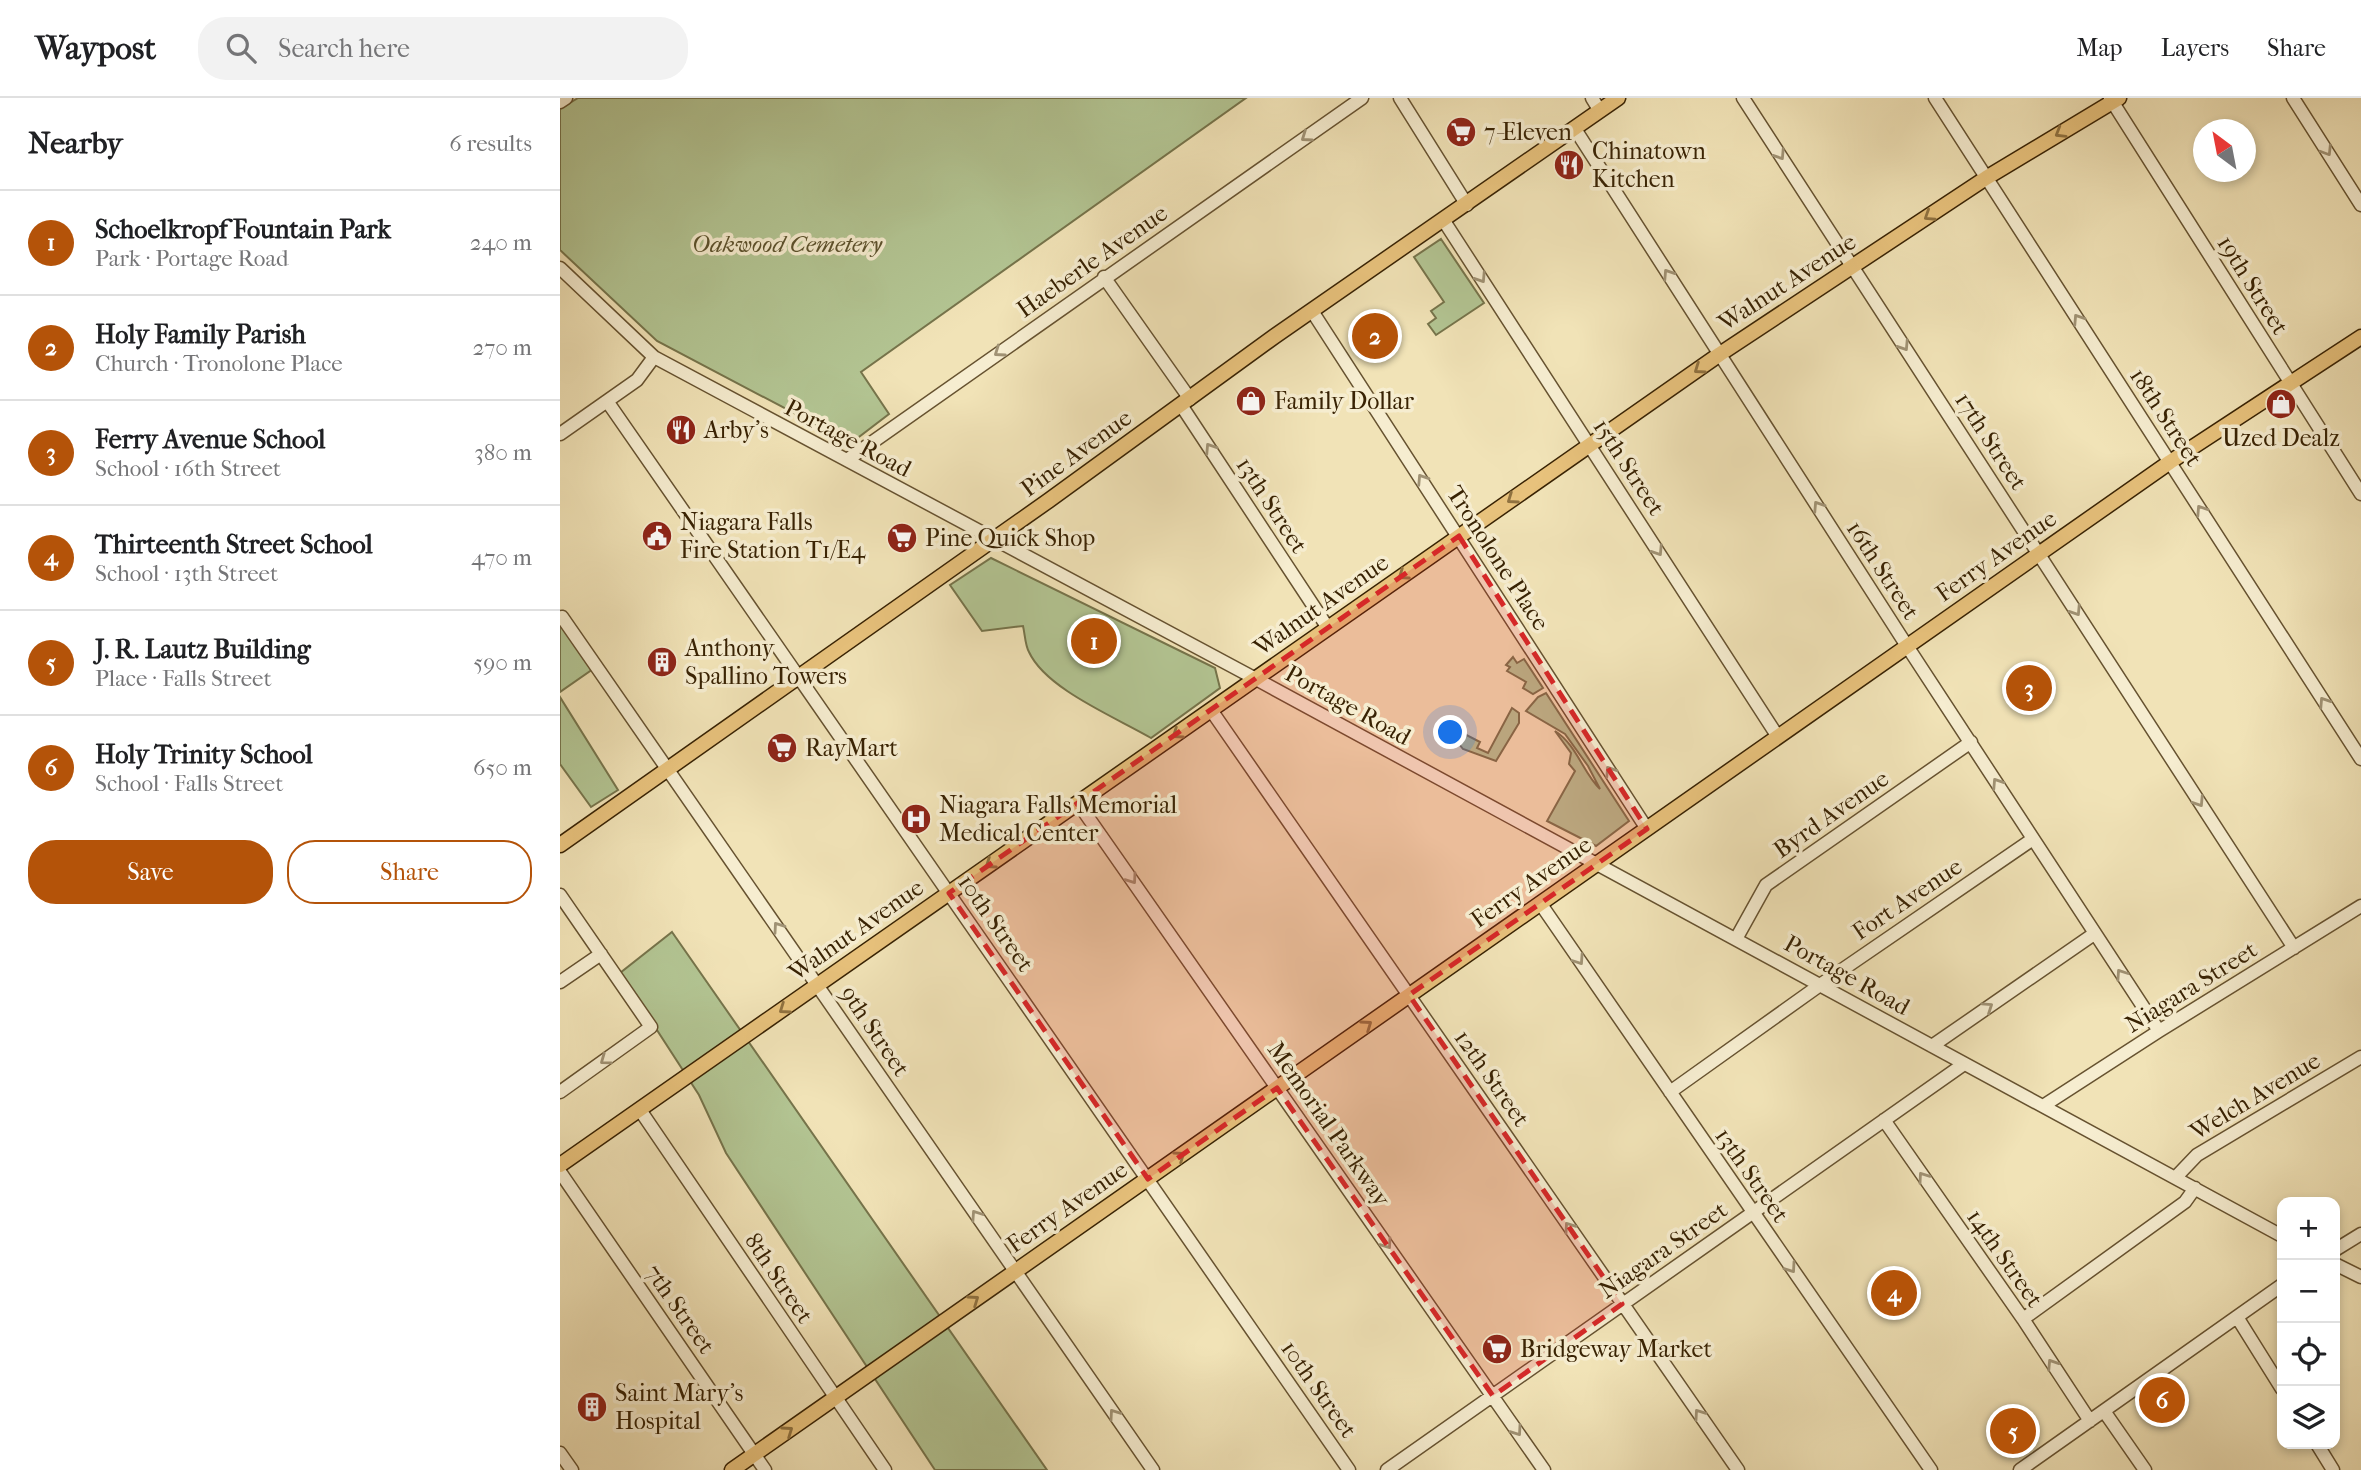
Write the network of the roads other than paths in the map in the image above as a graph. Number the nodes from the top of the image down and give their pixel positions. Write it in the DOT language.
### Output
graph roads {
  1 [pos="566,98"];
  2 [pos="1362,98"];
  3 [pos="1400,98"];
  4 [pos="1592,98"];
  5 [pos="1618,98"];
  6 [pos="1743,98"];
  7 [pos="1935,98"];
  8 [pos="2294,98"];
  9 [pos="2113,99"];
  10 [pos="560,102"];
  11 [pos="1600,111"];
  12 [pos="1575,129"];
  13 [pos="1986,178"];
  14 [pos="1467,205"];
  15 [pos="2361,205"];
  16 [pos="1444,220"];
  17 [pos="1852,267"];
  18 [pos="560,268"];
  19 [pos="1104,277"];
  20 [pos="1311,311"];
  21 [pos="2361,337"];
  22 [pos="1720,354"];
  23 [pos="654,357"];
  24 [pos="2290,382"];
  25 [pos="607,401"];
  26 [pos="1186,402"];
  27 [pos="560,434"];
  28 [pos="1590,445"];
  29 [pos="846,460"];
  30 [pos="2170,462"];
  31 [pos="2361,494"];
  32 [pos="1459,536"];
  33 [pos="992,540"];
  34 [pos="2039,554"];
  35 [pos="562,617"];
  36 [pos="1328,628"];
  37 [pos="1907,646"];
  38 [pos="797,677"];
  39 [pos="1255,679"];
  40 [pos="1211,710"];
  41 [pos="1778,737"];
  42 [pos="1971,742"];
  43 [pos="2361,759"];
  44 [pos="668,769"];
  45 [pos="1079,803"];
  46 [pos="1647,829"];
  47 [pos="2032,839"];
  48 [pos="560,845"];
  49 [pos="1596,864"];
  50 [pos="949,893"];
  51 [pos="560,895"];
  52 [pos="1540,904"];
  53 [pos="2361,906"];
  54 [pos="2094,934"];
  55 [pos="1736,939"];
  56 [pos="2294,948"];
  57 [pos="601,954"];
  58 [pos="560,982"];
  59 [pos="818,985"];
  60 [pos="1820,985"];
  61 [pos="1409,995"];
  62 [pos="2159,1031"];
  63 [pos="1932,1046"];
  64 [pos="2361,1057"];
  65 [pos="1964,1064"];
  66 [pos="1278,1088"];
  67 [pos="560,1092"];
  68 [pos="1670,1092"];
  69 [pos="2043,1105"];
  70 [pos="640,1110"];
  71 [pos="1884,1120"];
  72 [pos="560,1165"];
  73 [pos="560,1172"];
  74 [pos="2176,1177"];
  75 [pos="1148,1179"];
  76 [pos="2195,1188"];
  77 [pos="1752,1213"];
  78 [pos="2277,1233"];
  79 [pos="2361,1234"];
  80 [pos="2340,1247"];
  81 [pos="2340,1267"];
  82 [pos="1015,1272"];
  83 [pos="2361,1278"];
  84 [pos="2277,1289"];
  85 [pos="1622,1304"];
  86 [pos="2237,1317"];
  87 [pos="2023,1319"];
  88 [pos="2280,1386"];
  89 [pos="1493,1396"];
  90 [pos="834,1398"];
  91 [pos="2104,1411"];
  92 [pos="2090,1421"];
  93 [pos="2320,1449"];
  94 [pos="560,1453"];
  95 [pos="754,1454"];
  96 [pos="572,1470"];
  97 [pos="732,1470"];
  98 [pos="765,1470"];
  99 [pos="885,1470"];
  100 [pos="1153,1470"];
  101 [pos="1349,1470"];
  102 [pos="1387,1470"];
  103 [pos="1544,1470"];
  104 [pos="1738,1470"];
  105 [pos="1931,1470"];
  106 [pos="2020,1470"];
  107 [pos="2145,1470"];
  108 [pos="2333,1470"];
  1 -- 10 [label="street"];
  2 -- 19 [label="street, Haeberle Avenue, one-way"];
  3 -- 14 [label="street"];
  4 -- 11 [label="street"];
  5 -- 11 [label="main road, Pine Avenue"];
  6 -- 17 [label="street, 17th Street, one-way"];
  7 -- 13 [label="street, 18th Street"];
  8 -- 15 [label="street, one-way"];
  9 -- 13 [label="main road, Walnut Avenue, one-way"];
  9 -- 24 [label="street, 19th Street"];
  11 -- 12 [label="main road, Pine Avenue"];
  12 -- 14 [label="main road, Pine Avenue"];
  22 -- 12 [label="street, 16th Street, one-way"];
  13 -- 17 [label="main road, Walnut Avenue, one-way"];
  30 -- 13 [label="street, 18th Street, one-way"];
  14 -- 16 [label="main road, Pine Avenue"];
  16 -- 20 [label="main road, Pine Avenue"];
  16 -- 28 [label="street, 15th Street, one-way"];
  17 -- 22 [label="main road, Walnut Avenue"];
  17 -- 34 [label="street, 17th Street, one-way"];
  18 -- 23 [label="street, Portage Road"];
  19 -- 26 [label="street, 13th Street"];
  19 -- 29 [label="street, Haeberle Avenue, one-way"];
  20 -- 26 [label="main road, Pine Avenue"];
  32 -- 20 [label="street, Tronolone Place, one-way"];
  21 -- 24 [label="main road, Ferry Avenue"];
  22 -- 28 [label="main road, Walnut Avenue, one-way"];
  37 -- 22 [label="street, 16th Street, one-way"];
  23 -- 25 [label="street"];
  23 -- 29 [label="street, Portage Road"];
  24 -- 30 [label="main road, Ferry Avenue"];
  24 -- 31 [label="street, 19th Street"];
  25 -- 27 [label="street"];
  25 -- 38 [label="street, 10th Street"];
  26 -- 33 [label="main road, Pine Avenue"];
  36 -- 26 [label="street, 13th Street, one-way"];
  28 -- 32 [label="main road, Walnut Avenue, one-way"];
  28 -- 41 [label="street, 15th Street, one-way"];
  29 -- 33 [label="street, Portage Road"];
  30 -- 34 [label="main road, Ferry Avenue"];
  43 -- 30 [label="street, 18th Street, one-way"];
  32 -- 36 [label="main road, Walnut Avenue, one-way"];
  46 -- 32 [label="street, Tronolone Place, one-way"];
  33 -- 38 [label="main road, Pine Avenue"];
  33 -- 39 [label="street, Portage Road"];
  34 -- 37 [label="main road, Ferry Avenue"];
  34 -- 56 [label="street, 17th Street, one-way"];
  35 -- 44 [label="street, 9th Street"];
  36 -- 39 [label="main road, Walnut Avenue"];
  37 -- 41 [label="main road, Ferry Avenue"];
  37 -- 42 [label="street, 16th Street"];
  38 -- 44 [label="main road, Pine Avenue"];
  38 -- 50 [label="street, 10th Street"];
  39 -- 40 [label="main road, Walnut Avenue"];
  39 -- 49 [label="street, Portage Road"];
  40 -- 45 [label="main road, Walnut Avenue, one-way"];
  40 -- 61 [label="street, 12th Street"];
  41 -- 46 [label="main road, Ferry Avenue"];
  47 -- 42 [label="street, 16th Street, one-way"];
  42 -- 55 [label="street, Byrd Avenue"];
  44 -- 48 [label="main road, Pine Avenue"];
  59 -- 44 [label="street, 9th Street, one-way"];
  45 -- 50 [label="main road, Walnut Avenue, one-way"];
  45 -- 66 [label="street, Memorial Parkway, one-way"];
  46 -- 49 [label="main road, Ferry Avenue"];
  47 -- 54 [label="street, 16th Street"];
  47 -- 60 [label="street, Fort Avenue"];
  49 -- 52 [label="main road, Ferry Avenue"];
  49 -- 55 [label="street, Portage Road"];
  50 -- 59 [label="main road, Walnut Avenue"];
  50 -- 75 [label="street, 10th Street"];
  51 -- 57 [label="street"];
  52 -- 61 [label="main road, Ferry Avenue"];
  52 -- 68 [label="street, 13th Street, one-way"];
  53 -- 56 [label="street, Niagara Street"];
  62 -- 54 [label="street, 16th Street, one-way"];
  63 -- 54 [label="street, one-way"];
  55 -- 60 [label="street, Portage Road"];
  56 -- 62 [label="street, Niagara Street"];
  57 -- 58 [label="street"];
  57 -- 67 [label="street, one-way"];
  59 -- 70 [label="main road, Walnut Avenue, one-way"];
  82 -- 59 [label="street, 9th Street, one-way"];
  60 -- 63 [label="street, Portage Road"];
  60 -- 68 [label="street, Fort Avenue"];
  66 -- 61 [label="main road, Ferry Avenue, one-way"];
  85 -- 61 [label="street, 12th Street, one-way"];
  62 -- 69 [label="street, Niagara Street"];
  63 -- 65 [label="street, Portage Road"];
  64 -- 74 [label="street, Welch Avenue"];
  65 -- 69 [label="street, Portage Road"];
  65 -- 71 [label="street, Niagara Street"];
  75 -- 66 [label="main road, Ferry Avenue, one-way"];
  66 -- 89 [label="street, Memorial Parkway, one-way"];
  68 -- 77 [label="street, 13th Street"];
  69 -- 74 [label="street, Portage Road"];
  70 -- 72 [label="main road, Walnut Avenue"];
  70 -- 90 [label="street, 8th Street"];
  71 -- 77 [label="street, Niagara Street"];
  87 -- 71 [label="street, 14th Street, one-way"];
  73 -- 95 [label="street, 7th Street"];
  74 -- 76 [label="street, Portage Road"];
  75 -- 82 [label="main road, Ferry Avenue"];
  75 -- 101 [label="street, 10th Street"];
  76 -- 78 [label="street, Portage Road"];
  76 -- 87 [label="street"];
  77 -- 85 [label="street, Niagara Street"];
  77 -- 105 [label="street, 13th Street, one-way"];
  79 -- 80 [label="street"];
  81 -- 83 [label="street"];
  90 -- 82 [label="main road, Ferry Avenue, one-way"];
  100 -- 82 [label="street, 9th Street, one-way"];
  84 -- 86 [label="street"];
  85 -- 89 [label="street, Niagara Street"];
  104 -- 85 [label="street, 12th Street, one-way"];
  86 -- 88 [label="street"];
  86 -- 91 [label="street"];
  92 -- 87 [label="street, 14th Street, one-way"];
  89 -- 102 [label="street, Niagara Street"];
  89 -- 103 [label="street, Memorial Parkway, one-way"];
  95 -- 90 [label="main road, Ferry Avenue, one-way"];
  90 -- 99 [label="street, 8th Street"];
  91 -- 92 [label="street"];
  91 -- 107 [label="street"];
  92 -- 106 [label="street"];
  93 -- 108 [label="street"];
  94 -- 96 [label="street"];
  95 -- 97 [label="main road, Ferry Avenue"];
  95 -- 98 [label="street, 7th Street"];
}
